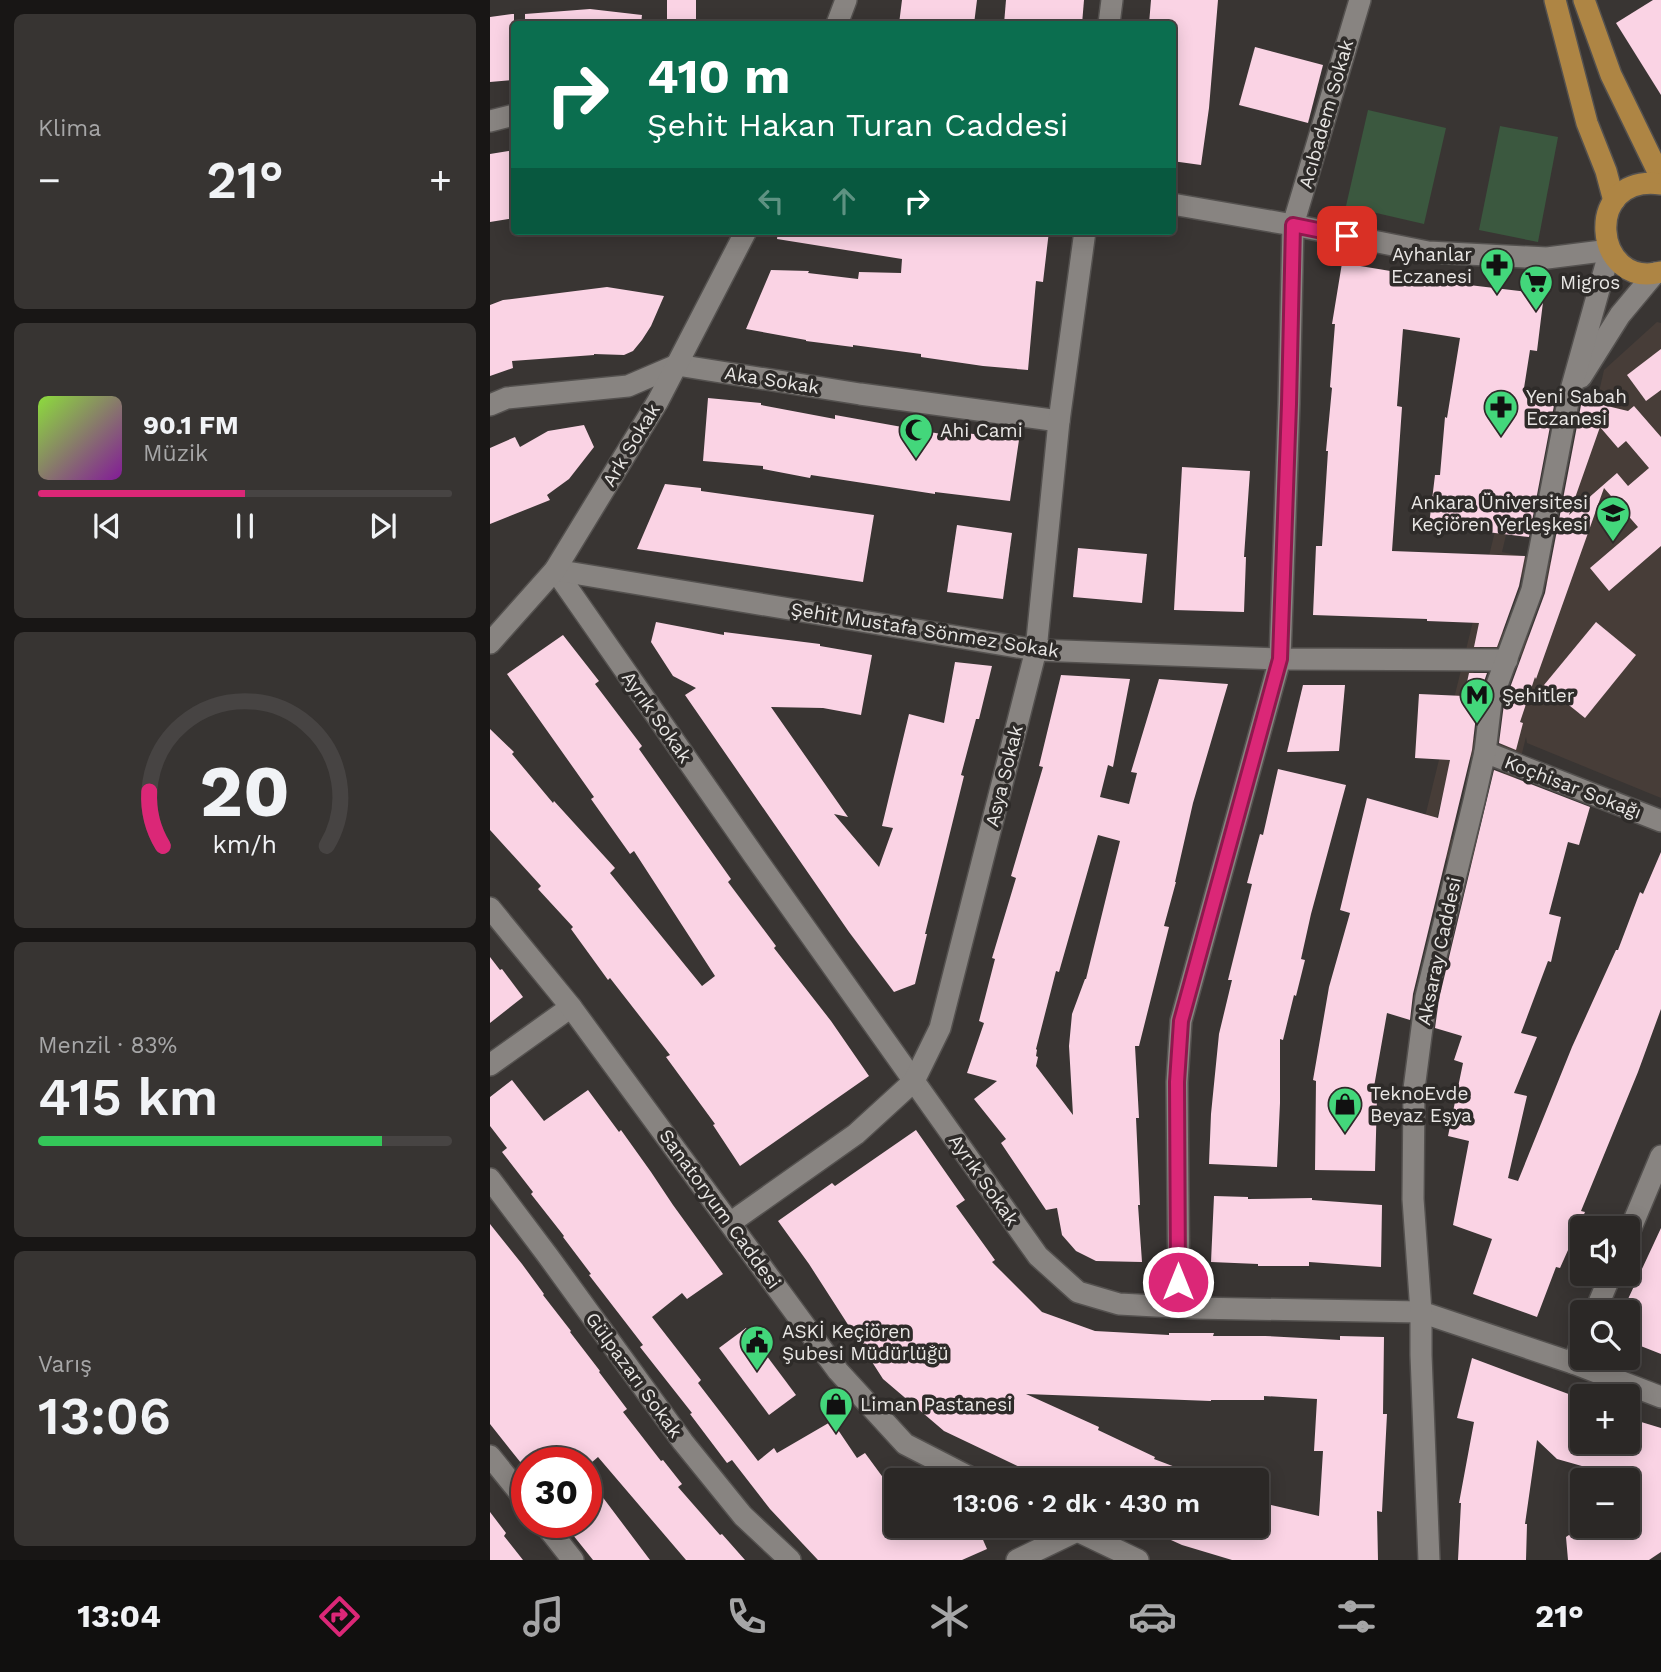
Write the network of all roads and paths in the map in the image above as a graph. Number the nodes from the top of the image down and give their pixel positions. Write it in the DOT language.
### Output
graph roads {
  1 [pos="846,0"];
  2 [pos="1112,0"];
  3 [pos="1360,0"];
  4 [pos="1555,0"];
  5 [pos="1584,0"];
  6 [pos="838,21"];
  7 [pos="1109,21"];
  8 [pos="511,116"];
  9 [pos="490,121"];
  10 [pos="1661,178"];
  11 [pos="1661,184"];
  12 [pos="1614,201"];
  13 [pos="1176,205"];
  14 [pos="1293,225"];
  15 [pos="744,235"];
  16 [pos="1084,235"];
  17 [pos="1610,250"];
  18 [pos="1659,275"];
  19 [pos="677,365"];
  20 [pos="1569,397"];
  21 [pos="490,405"];
  22 [pos="1059,421"];
  23 [pos="555,570"];
  24 [pos="490,643"];
  25 [pos="1036,650"];
  26 [pos="1280,659"];
  27 [pos="1507,660"];
  28 [pos="1485,752"];
  29 [pos="1661,821"];
  30 [pos="490,908"];
  31 [pos="571,1007"];
  32 [pos="490,1065"];
  33 [pos="914,1081"];
  34 [pos="1661,1156"];
  35 [pos="490,1180"];
  36 [pos="1636,1216"];
  37 [pos="730,1223"];
  38 [pos="1178,1307"];
  39 [pos="1421,1312"];
  40 [pos="1570,1362"];
  41 [pos="1591,1370"];
  42 [pos="1661,1397"];
  43 [pos="490,1456"];
  44 [pos="952,1468"];
  45 [pos="511,1482"];
  46 [pos="556,1538"];
  47 [pos="1055,1538"];
  48 [pos="1093,1538"];
  49 [pos="573,1560"];
  50 [pos="790,1560"];
  51 [pos="1017,1560"];
  52 [pos="1138,1560"];
  53 [pos="1429,1560"];
  1 -- 6 [label="street"];
  2 -- 7 [label="street"];
  3 -- 14 [label="street, Acıbadem Sokak"];
  4 -- 12 [label="main road"];
  5 -- 10 [label="main road"];
  8 -- 9 [label="street"];
  11 -- 12 [label="main road"];
  12 -- 17 [label="main road"];
  13 -- 14 [label="street"];
  14 -- 17 [label="street"];
  14 -- 26 [label="street, Acıbadem Sokak"];
  15 -- 19 [label="street, Ark Sokak"];
  16 -- 22 [label="street, Asya Sokak"];
  17 -- 18 [label="main road"];
  17 -- 20 [label="street, Aksaray Caddesi"];
  18 -- 20 [label="street"];
  19 -- 21 [label="street"];
  19 -- 22 [label="street, Aka Sokak"];
  19 -- 23 [label="street, Ark Sokak"];
  20 -- 27 [label="street, Aksaray Caddesi"];
  22 -- 25 [label="street, Asya Sokak"];
  23 -- 24 [label="street, Ark Sokak"];
  23 -- 25 [label="street, Şehit Mustafa Sönmez Sokak"];
  23 -- 33 [label="street, Ayrık Sokak"];
  25 -- 26 [label="street, Şehit Mustafa Sönmez Sokak"];
  25 -- 33 [label="street, Asya Sokak"];
  26 -- 27 [label="street, Şehit Mustafa Sönmez Sokak"];
  26 -- 38 [label="street, Acıbadem Sokak"];
  27 -- 28 [label="street, Aksaray Caddesi"];
  28 -- 29 [label="street, Koçhisar Sokağı"];
  28 -- 39 [label="street, Aksaray Caddesi"];
  30 -- 31 [label="street, Sanatoryum Caddesi"];
  31 -- 32 [label="street"];
  31 -- 37 [label="street, Sanatoryum Caddesi"];
  33 -- 37 [label="street, Asya Sokak"];
  33 -- 38 [label="street, Ayrık Sokak"];
  34 -- 36 [label="street"];
  35 -- 50 [label="street, Gülpazarı Sokak"];
  37 -- 44 [label="street, Sanatoryum Caddesi"];
  38 -- 39 [label="street, Ayrık Sokak"];
  39 -- 40 [label="street, Ayrık Sokak"];
  39 -- 53 [label="street, Aksaray Caddesi"];
  41 -- 42 [label="street, Ayrık Sokak"];
  43 -- 45 [label="street"];
  46 -- 49 [label="street"];
  47 -- 51 [label="street"];
  48 -- 52 [label="street"];
}
